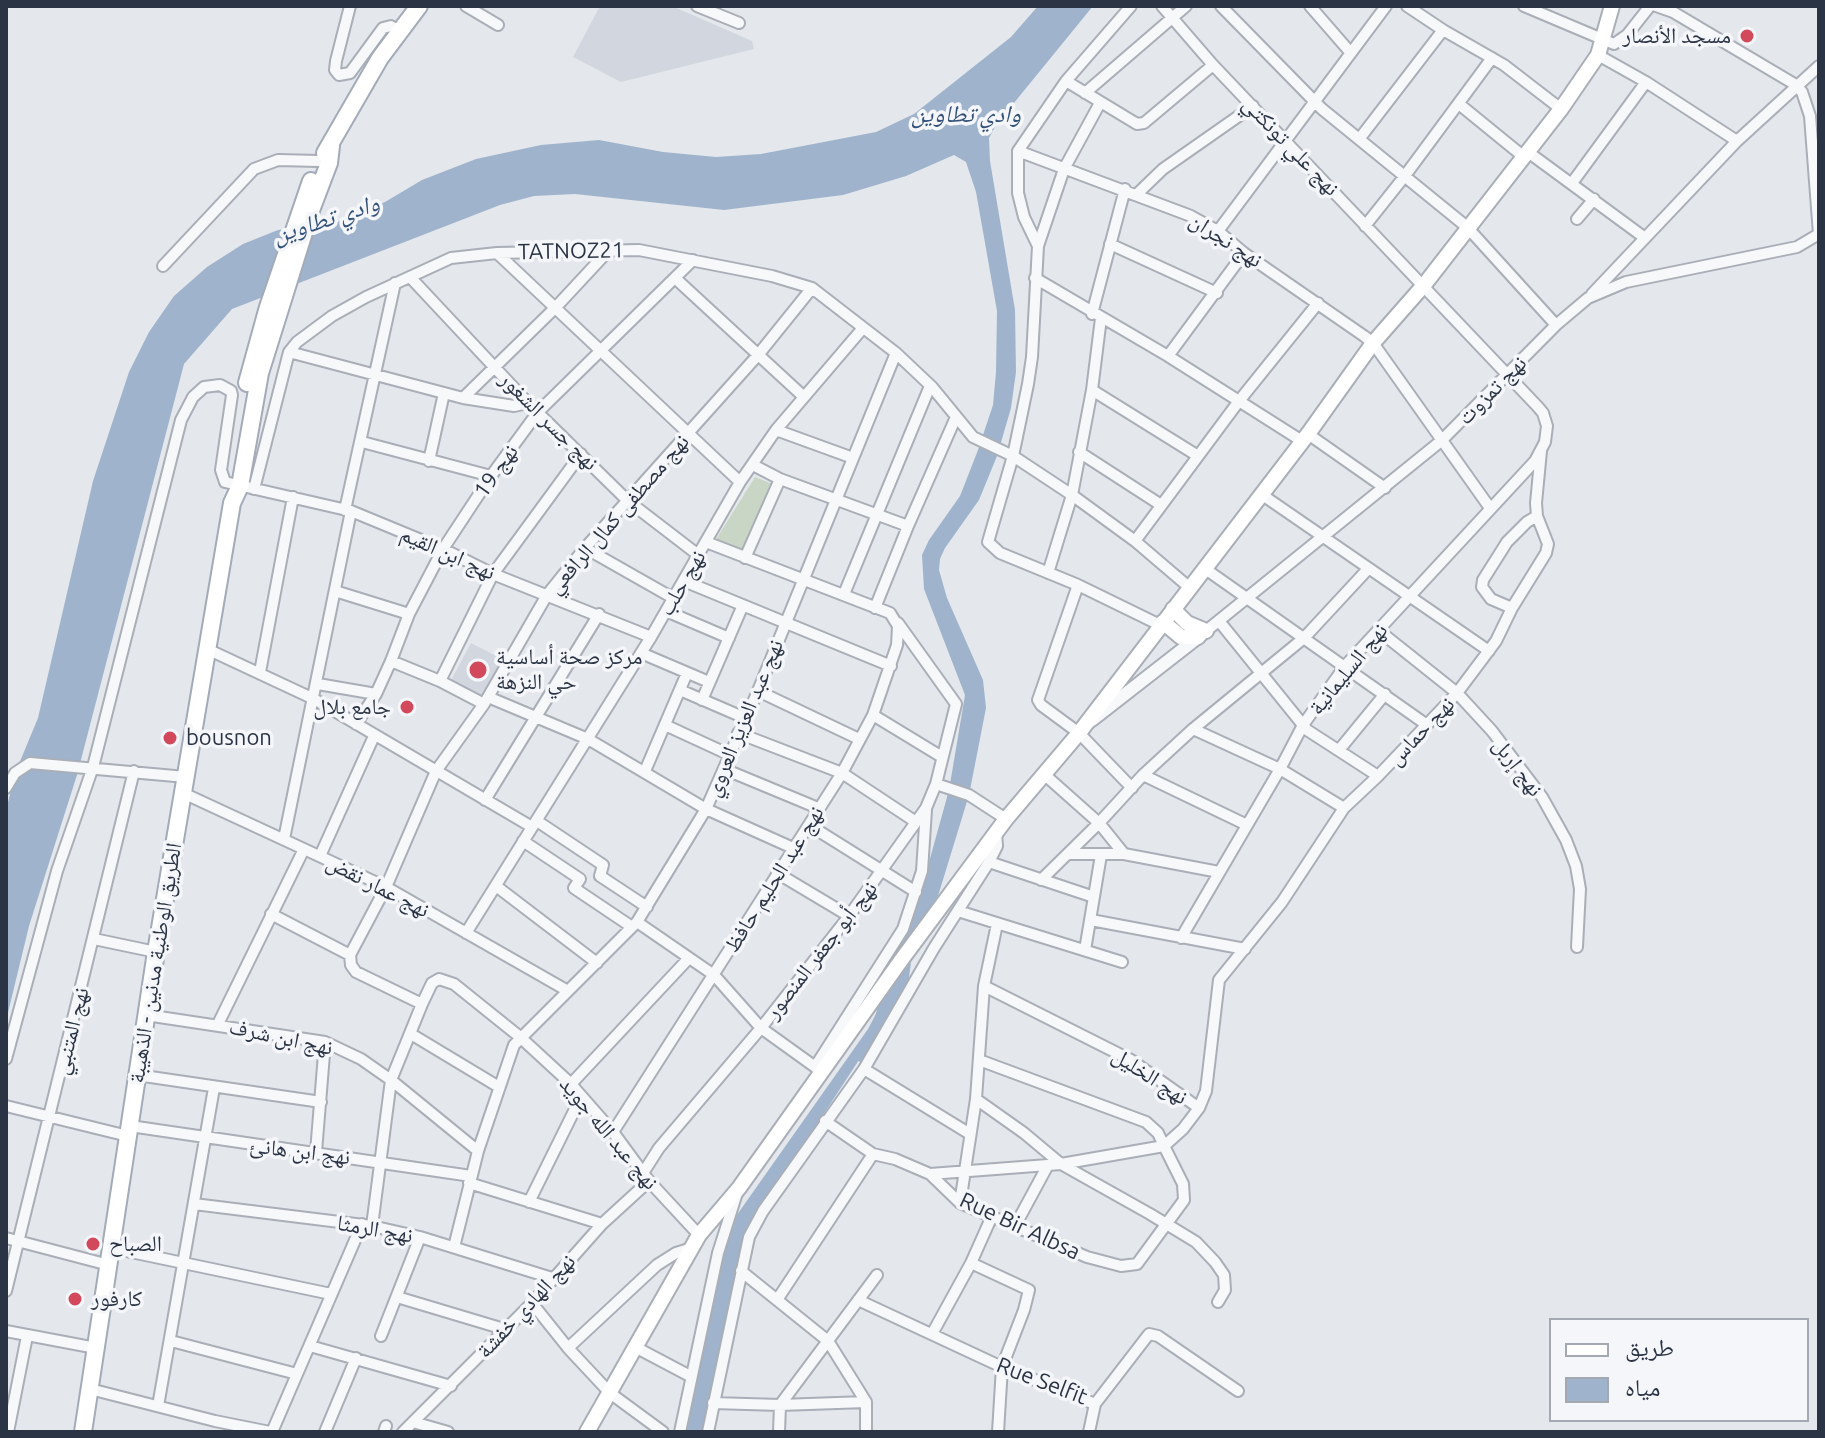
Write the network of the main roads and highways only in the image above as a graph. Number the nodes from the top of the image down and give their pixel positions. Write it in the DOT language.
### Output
graph roads {
  1 [pos="419,6"];
  2 [pos="1612,6"];
  3 [pos="331,146"];
  4 [pos="304,212"];
  5 [pos="1173,609"];
  6 [pos="1162,623"];
  7 [pos="83,1432"];
  8 [pos="587,1432"];
  1 -- 3 [label="main road, الطريق الوطنية مدنين - الذهيبة"];
  2 -- 5 [label="main road"];
  3 -- 4 [label="main road, الطريق الوطنية مدنين - الذهيبة"];
  3 -- 4 [label="main road, الطريق الوطنية مدنين - الذهيبة"];
  4 -- 7 [label="main road, الطريق الوطنية مدنين - الذهيبة"];
  5 -- 6 [label="main road"];
  5 -- 6 [label="main road"];
  6 -- 8 [label="main road"];
}
